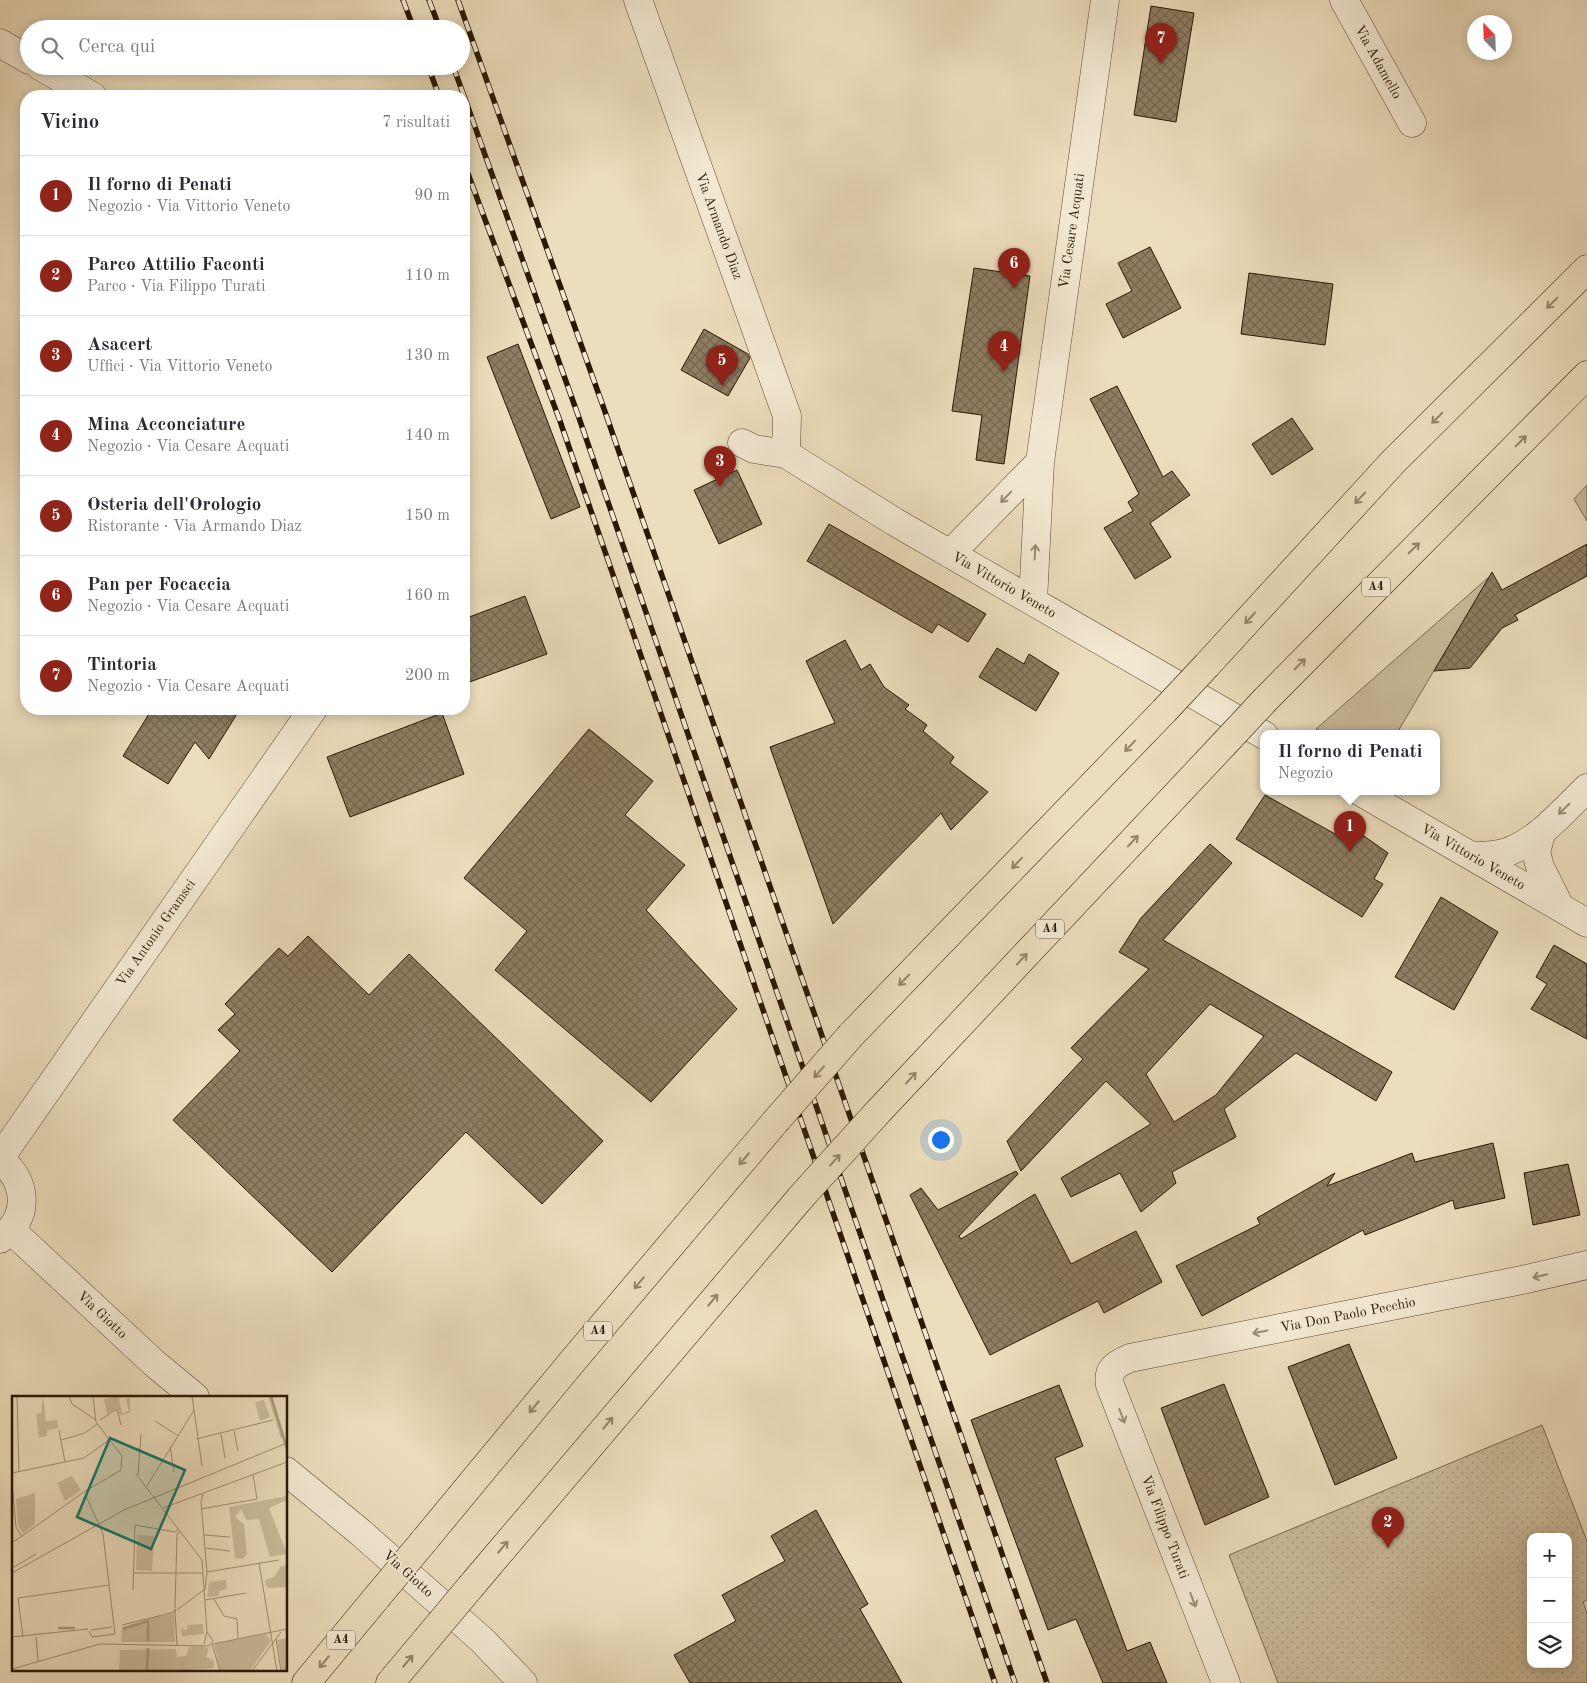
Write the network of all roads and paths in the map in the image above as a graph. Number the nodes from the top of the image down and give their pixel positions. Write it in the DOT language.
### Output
graph roads {
  1 [pos="638,0"];
  2 [pos="1105,0"];
  3 [pos="1344,0"];
  4 [pos="0,43"];
  5 [pos="20,55"];
  6 [pos="56,75"];
  7 [pos="82,90"];
  8 [pos="1412,123"];
  9 [pos="1587,269"];
  10 [pos="1587,375"];
  11 [pos="742,442"];
  12 [pos="786,454"];
  13 [pos="1040,462"];
  14 [pos="950,554"];
  15 [pos="1032,601"];
  16 [pos="309,715"];
  17 [pos="1260,733"];
  18 [pos="1587,788"];
  19 [pos="1366,795"];
  20 [pos="1542,831"];
  21 [pos="1472,856"];
  22 [pos="1560,907"];
  23 [pos="1587,923"];
  24 [pos="0,1158"];
  25 [pos="6,1235"];
  26 [pos="1587,1265"];
  27 [pos="1111,1370"];
  28 [pos="194,1396"];
  29 [pos="288,1474"];
  30 [pos="306,1683"];
  31 [pos="390,1683"];
  32 [pos="523,1683"];
  33 [pos="1226,1683"];
  1 -- 12 [label="street, Via Armando Diaz"];
  2 -- 13 [label="street, Via Cesare Acquati"];
  3 -- 8 [label="street, Via Adamello"];
  4 -- 5 [label="street"];
  6 -- 7 [label="street"];
  9 -- 30 [label="highway, A4, one-way, bridge"];
  31 -- 10 [label="highway, A4, one-way, bridge"];
  11 -- 12 [label="street, Via Vittorio Veneto"];
  12 -- 14 [label="street, Via Vittorio Veneto"];
  13 -- 14 [label="street, one-way"];
  15 -- 13 [label="street, Via Cesare Acquati, one-way"];
  14 -- 15 [label="street, Via Vittorio Veneto"];
  15 -- 17 [label="street, Via Vittorio Veneto"];
  16 -- 24 [label="street, Via Antonio Gramsci"];
  18 -- 20 [label="street, one-way"];
  19 -- 21 [label="street, Via Vittorio Veneto"];
  20 -- 21 [label="street"];
  20 -- 22 [label="street"];
  21 -- 22 [label="street, Via Vittorio Veneto"];
  22 -- 23 [label="street, Via Vittorio Veneto"];
  24 -- 25 [label="street"];
  25 -- 28 [label="street, Via Giotto"];
  26 -- 27 [label="street, Via Don Paolo Pecchio, one-way"];
  27 -- 33 [label="street, Via Filippo Turati, one-way"];
  29 -- 32 [label="street, Via Giotto"];
}
